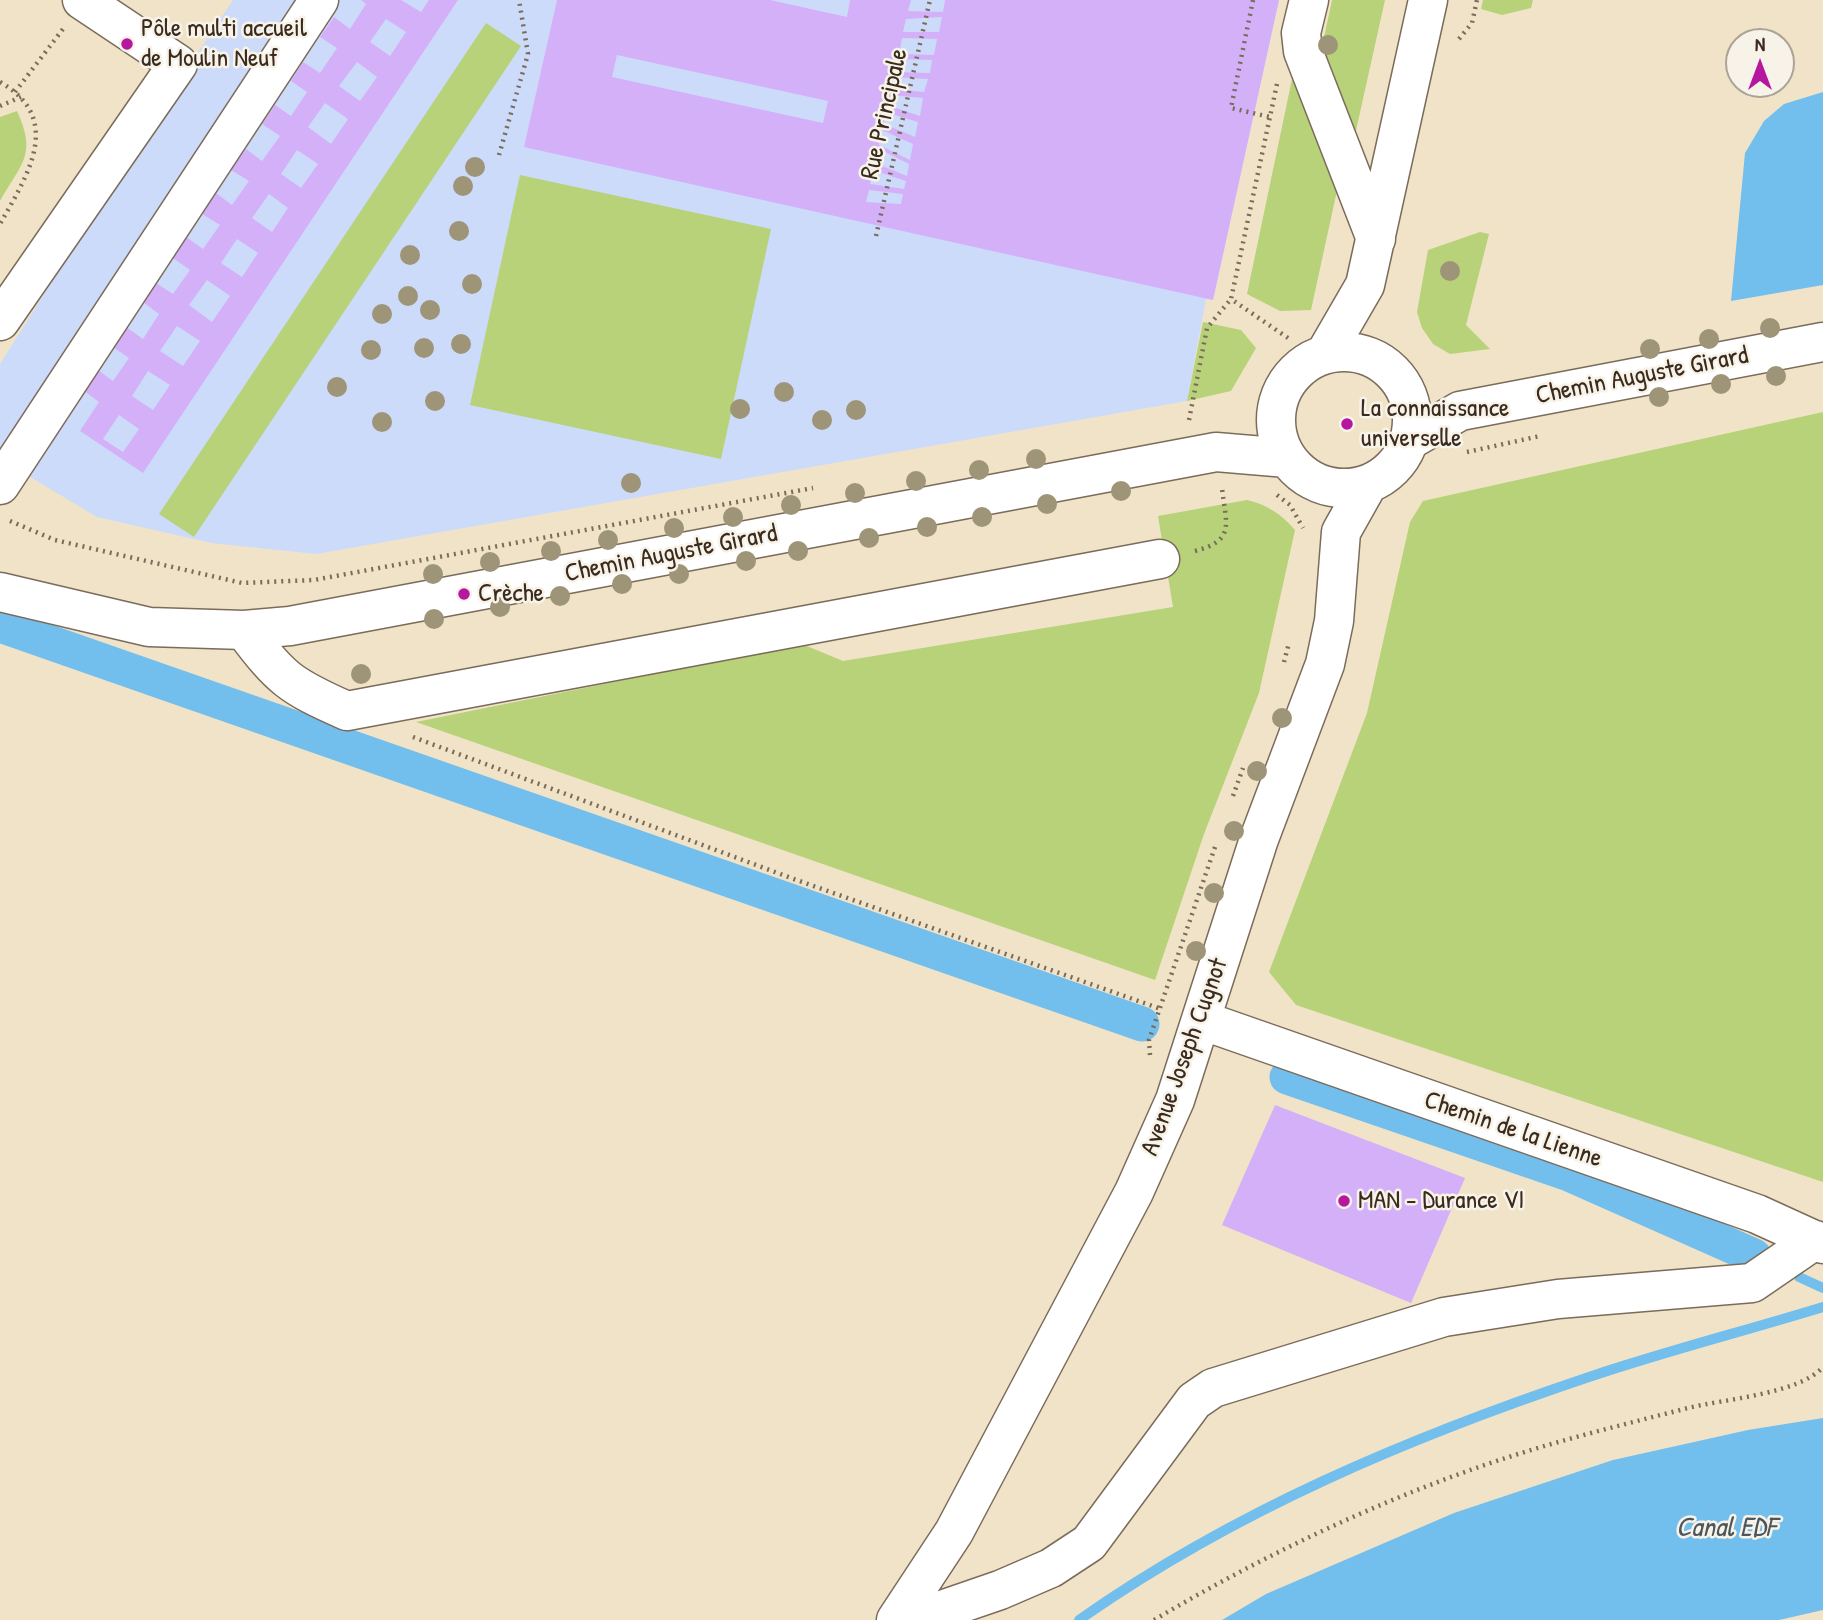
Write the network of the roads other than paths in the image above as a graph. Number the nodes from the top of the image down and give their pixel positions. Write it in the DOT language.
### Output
graph roads {
  1 [pos="319,0"];
  2 [pos="1309,0"];
  3 [pos="1428,0"];
  4 [pos="83,1"];
  5 [pos="1376,239"];
  6 [pos="1365,285"];
  7 [pos="0,321"];
  8 [pos="1823,342"];
  9 [pos="1325,354"];
  10 [pos="1376,359"];
  11 [pos="1407,393"];
  12 [pos="1277,407"];
  13 [pos="1460,411"];
  14 [pos="1410,440"];
  15 [pos="1299,469"];
  16 [pos="1219,470"];
  17 [pos="1368,484"];
  18 [pos="0,485"];
  19 [pos="1323,536"];
  20 [pos="1160,559"];
  21 [pos="0,592"];
  22 [pos="244,629"];
  23 [pos="1201,1020"];
  24 [pos="1819,1242"];
  25 [pos="896,1620"];
  26 [pos="913,1620"];
  1 -- 18 [label="street"];
  2 -- 5 [label="street"];
  3 -- 5 [label="street"];
  4 -- 7 [label="street"];
  5 -- 6 [label="street"];
  6 -- 9 [label="street"];
  6 -- 10 [label="street"];
  8 -- 13 [label="street, Chemin Auguste Girard"];
  9 -- 10 [label="street"];
  9 -- 12 [label="street"];
  10 -- 11 [label="street"];
  11 -- 13 [label="street, Chemin Auguste Girard"];
  11 -- 14 [label="street"];
  12 -- 15 [label="street"];
  12 -- 16 [label="street, Chemin Auguste Girard"];
  13 -- 14 [label="street, Chemin Auguste Girard"];
  14 -- 17 [label="street"];
  15 -- 16 [label="street, Chemin Auguste Girard"];
  15 -- 17 [label="street"];
  15 -- 19 [label="street"];
  16 -- 22 [label="street, Chemin Auguste Girard"];
  17 -- 19 [label="street, Avenue Joseph Cugnot"];
  19 -- 23 [label="street, Avenue Joseph Cugnot"];
  20 -- 22 [label="street"];
  21 -- 22 [label="street, Chemin Auguste Girard"];
  23 -- 24 [label="street, Chemin de la Lienne"];
  23 -- 25 [label="street, Avenue Joseph Cugnot"];
  24 -- 26 [label="street"];
}
